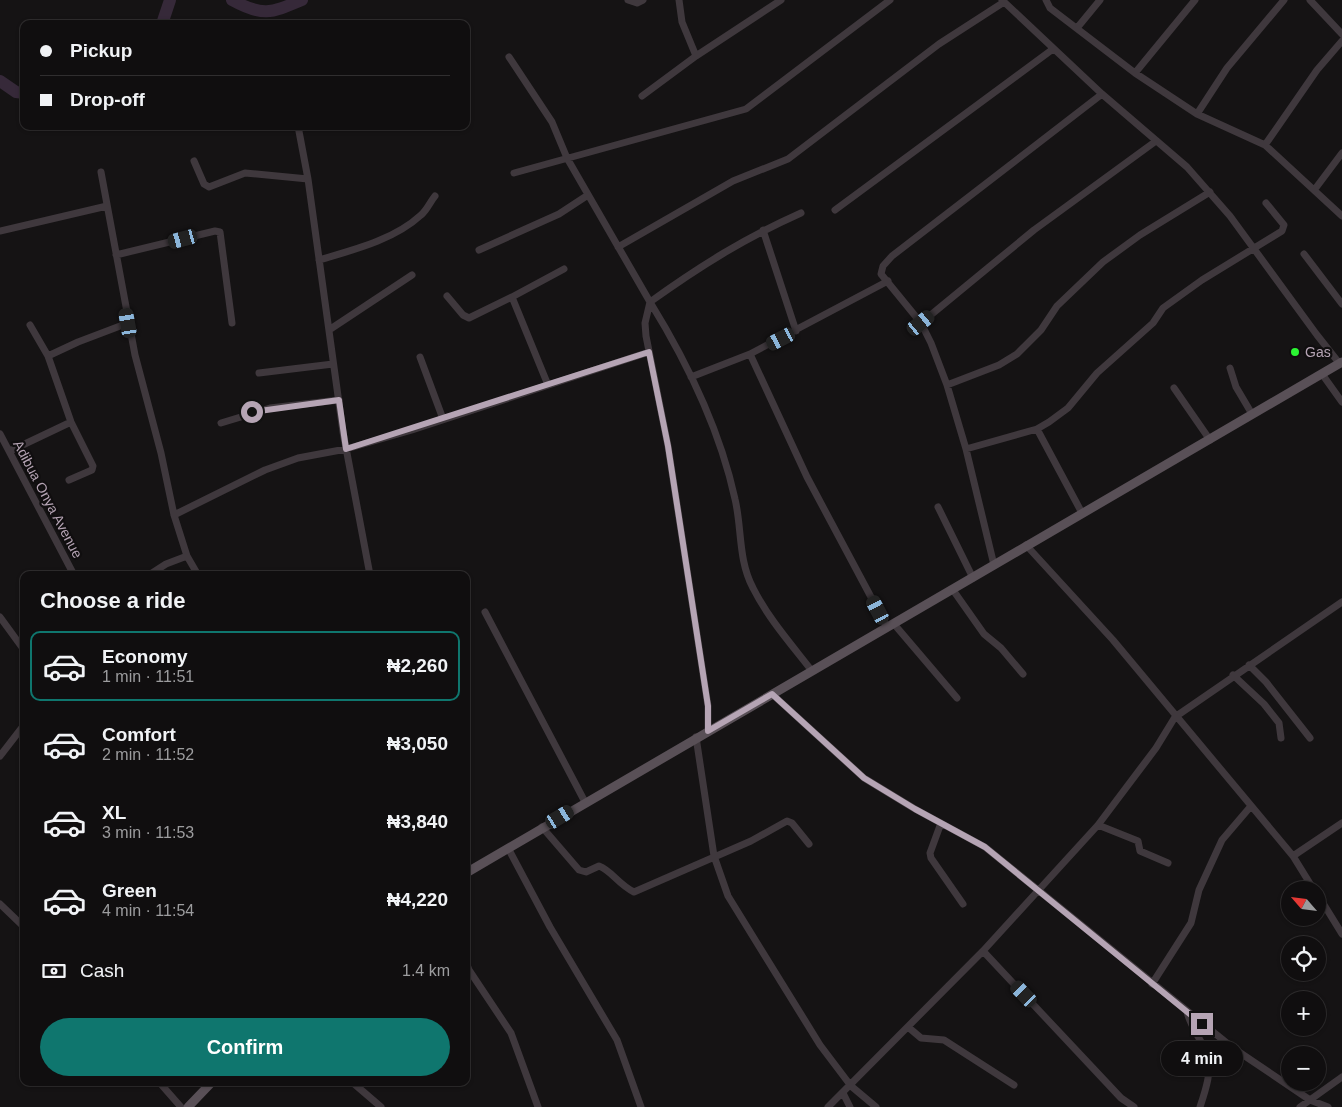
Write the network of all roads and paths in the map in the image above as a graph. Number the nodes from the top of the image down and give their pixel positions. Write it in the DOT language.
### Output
graph roads {
  1 [pos="628,0"];
  2 [pos="643,0"];
  3 [pos="679,0"];
  4 [pos="781,0"];
  5 [pos="890,0"];
  6 [pos="1046,0"];
  7 [pos="1100,0"];
  8 [pos="1195,0"];
  9 [pos="1284,0"];
  10 [pos="1310,0"];
  11 [pos="1003,1"];
  12 [pos="1077,28"];
  13 [pos="1342,34"];
  14 [pos="1342,41"];
  15 [pos="1053,49"];
  16 [pos="696,56"];
  17 [pos="509,57"];
  18 [pos="1135,73"];
  19 [pos="1102,94"];
  20 [pos="642,96"];
  21 [pos="1197,114"];
  22 [pos="299,130"];
  23 [pos="1156,142"];
  24 [pos="1265,145"];
  25 [pos="1342,153"];
  26 [pos="567,158"];
  27 [pos="194,161"];
  28 [pos="101,172"];
  29 [pos="514,173"];
  30 [pos="308,179"];
  31 [pos="1315,189"];
  32 [pos="1210,192"];
  33 [pos="588,195"];
  34 [pos="434,196"];
  35 [pos="1266,203"];
  36 [pos="107,206"];
  37 [pos="836,210"];
  38 [pos="801,213"];
  39 [pos="1342,216"];
  40 [pos="763,230"];
  41 [pos="0,231"];
  42 [pos="618,247"];
  43 [pos="1254,249"];
  44 [pos="479,250"];
  45 [pos="1304,254"];
  46 [pos="116,255"];
  47 [pos="319,260"];
  48 [pos="564,270"];
  49 [pos="412,274"];
  50 [pos="888,281"];
  51 [pos="447,296"];
  52 [pos="512,297"];
  53 [pos="650,302"];
  54 [pos="1342,304"];
  55 [pos="128,323"];
  56 [pos="232,323"];
  57 [pos="921,323"];
  58 [pos="30,325"];
  59 [pos="329,330"];
  60 [pos="796,331"];
  61 [pos="649,352"];
  62 [pos="750,354"];
  63 [pos="48,356"];
  64 [pos="420,357"];
  65 [pos="1341,363"];
  66 [pos="333,364"];
  67 [pos="1230,368"];
  68 [pos="259,373"];
  69 [pos="1322,374"];
  70 [pos="691,378"];
  71 [pos="548,385"];
  72 [pos="948,385"];
  73 [pos="1174,388"];
  74 [pos="339,400"];
  75 [pos="1342,402"];
  76 [pos="1252,414"];
  77 [pos="443,419"];
  78 [pos="71,422"];
  79 [pos="221,423"];
  80 [pos="1037,429"];
  81 [pos="0,434"];
  82 [pos="1210,440"];
  83 [pos="346,449"];
  84 [pos="966,449"];
  85 [pos="10,451"];
  86 [pos="69,480"];
  87 [pos="938,507"];
  88 [pos="1082,513"];
  89 [pos="174,515"];
  90 [pos="1026,546"];
  91 [pos="187,556"];
  92 [pos="994,565"];
  93 [pos="72,571"];
  94 [pos="155,571"];
  95 [pos="196,571"];
  96 [pos="369,571"];
  97 [pos="973,578"];
  98 [pos="954,590"];
  99 [pos="1342,602"];
  100 [pos="486,612"];
  101 [pos="0,617"];
  102 [pos="891,625"];
  103 [pos="20,644"];
  104 [pos="1249,665"];
  105 [pos="812,671"];
  106 [pos="1023,674"];
  107 [pos="1233,676"];
  108 [pos="772,694"];
  109 [pos="957,698"];
  110 [pos="1175,717"];
  111 [pos="20,731"];
  112 [pos="708,731"];
  113 [pos="696,737"];
  114 [pos="1281,738"];
  115 [pos="1310,738"];
  116 [pos="0,756"];
  117 [pos="585,802"];
  118 [pos="1251,806"];
  119 [pos="941,823"];
  120 [pos="1342,823"];
  121 [pos="1098,825"];
  122 [pos="542,827"];
  123 [pos="809,844"];
  124 [pos="508,848"];
  125 [pos="714,856"];
  126 [pos="1293,856"];
  127 [pos="1168,863"];
  128 [pos="470,871"];
  129 [pos="1308,881"];
  130 [pos="1039,889"];
  131 [pos="0,904"];
  132 [pos="963,904"];
  133 [pos="1326,908"];
  134 [pos="20,923"];
  135 [pos="1341,931"];
  136 [pos="983,951"];
  137 [pos="470,972"];
  138 [pos="1152,984"];
  139 [pos="1187,1012"];
  140 [pos="908,1027"];
  141 [pos="1342,1077"];
  142 [pos="1014,1085"];
  143 [pos="163,1086"];
  144 [pos="208,1086"];
  145 [pos="357,1086"];
  146 [pos="851,1086"];
  147 [pos="843,1093"];
  148 [pos="1310,1100"];
  149 [pos="181,1107"];
  150 [pos="188,1107"];
  151 [pos="381,1107"];
  152 [pos="538,1107"];
  153 [pos="642,1107"];
  154 [pos="828,1107"];
  155 [pos="850,1107"];
  156 [pos="876,1107"];
  157 [pos="1134,1107"];
  158 [pos="1200,1107"];
  159 [pos="1300,1107"];
  160 [pos="1328,1107"];
  1 -- 2 [label="street"];
  3 -- 16 [label="street"];
  4 -- 16 [label="street"];
  5 -- 26 [label="street"];
  6 -- 12 [label="street"];
  7 -- 12 [label="street"];
  8 -- 18 [label="street"];
  9 -- 21 [label="street"];
  10 -- 13 [label="street"];
  11 -- 15 [label="street"];
  11 -- 42 [label="street"];
  12 -- 18 [label="street"];
  14 -- 24 [label="street"];
  15 -- 19 [label="street"];
  15 -- 37 [label="street"];
  16 -- 20 [label="street"];
  17 -- 26 [label="street"];
  18 -- 21 [label="street"];
  19 -- 23 [label="street"];
  19 -- 50 [label="street"];
  21 -- 24 [label="street"];
  22 -- 30 [label="street"];
  23 -- 32 [label="street"];
  23 -- 57 [label="street"];
  24 -- 31 [label="street"];
  25 -- 31 [label="street"];
  26 -- 29 [label="street"];
  26 -- 33 [label="street"];
  27 -- 30 [label="street"];
  28 -- 36 [label="street"];
  30 -- 47 [label="street"];
  31 -- 39 [label="street"];
  32 -- 43 [label="street"];
  32 -- 72 [label="street"];
  33 -- 42 [label="street"];
  33 -- 44 [label="street"];
  34 -- 47 [label="street"];
  35 -- 43 [label="street"];
  36 -- 41 [label="street"];
  36 -- 46 [label="street"];
  38 -- 40 [label="street"];
  40 -- 53 [label="street"];
  40 -- 60 [label="street"];
  42 -- 53 [label="street"];
  43 -- 65 [label="street"];
  43 -- 80 [label="street"];
  45 -- 54 [label="street"];
  46 -- 55 [label="street"];
  46 -- 56 [label="street"];
  47 -- 59 [label="street"];
  48 -- 52 [label="street"];
  49 -- 59 [label="street"];
  50 -- 57 [label="street"];
  50 -- 60 [label="street"];
  51 -- 52 [label="street"];
  52 -- 71 [label="street"];
  53 -- 61 [label="street"];
  53 -- 70 [label="street"];
  55 -- 63 [label="street"];
  55 -- 89 [label="street"];
  57 -- 72 [label="street"];
  58 -- 63 [label="street"];
  59 -- 66 [label="street"];
  60 -- 62 [label="street"];
  61 -- 71 [label="street"];
  61 -- 112 [label="street"];
  62 -- 70 [label="street"];
  62 -- 102 [label="street"];
  63 -- 78 [label="street"];
  64 -- 77 [label="street"];
  65 -- 69 [label="main road"];
  66 -- 68 [label="street"];
  66 -- 74 [label="street"];
  67 -- 76 [label="street"];
  69 -- 75 [label="street"];
  69 -- 76 [label="main road"];
  70 -- 105 [label="street"];
  71 -- 77 [label="street"];
  72 -- 84 [label="street"];
  73 -- 82 [label="street"];
  74 -- 79 [label="street"];
  74 -- 83 [label="street"];
  76 -- 82 [label="main road"];
  77 -- 83 [label="street"];
  78 -- 85 [label="street"];
  78 -- 86 [label="street"];
  80 -- 84 [label="street"];
  80 -- 88 [label="street"];
  81 -- 85 [label="street, Adibua Onya Avenue"];
  82 -- 88 [label="main road"];
  83 -- 89 [label="street"];
  83 -- 96 [label="street"];
  84 -- 92 [label="street"];
  85 -- 93 [label="street, Adibua Onya Avenue"];
  87 -- 97 [label="street"];
  88 -- 90 [label="main road"];
  89 -- 91 [label="street"];
  90 -- 92 [label="main road"];
  90 -- 110 [label="street"];
  91 -- 94 [label="street"];
  91 -- 95 [label="street"];
  92 -- 97 [label="main road"];
  97 -- 98 [label="main road"];
  98 -- 102 [label="main road"];
  98 -- 106 [label="street"];
  99 -- 104 [label="street"];
  100 -- 117 [label="street"];
  101 -- 103 [label="street"];
  102 -- 105 [label="main road"];
  102 -- 109 [label="street"];
  104 -- 107 [label="street"];
  104 -- 115 [label="street"];
  105 -- 108 [label="main road"];
  107 -- 110 [label="street"];
  107 -- 114 [label="street"];
  108 -- 112 [label="main road"];
  108 -- 119 [label="street"];
  110 -- 118 [label="street"];
  110 -- 121 [label="street"];
  111 -- 116 [label="street"];
  112 -- 113 [label="main road"];
  113 -- 117 [label="main road"];
  113 -- 125 [label="street"];
  117 -- 122 [label="main road"];
  118 -- 126 [label="street"];
  118 -- 138 [label="street"];
  119 -- 130 [label="street"];
  119 -- 132 [label="street"];
  120 -- 126 [label="street"];
  121 -- 127 [label="street"];
  121 -- 130 [label="street"];
  122 -- 124 [label="main road"];
  122 -- 125 [label="street"];
  123 -- 125 [label="street"];
  124 -- 128 [label="main road"];
  124 -- 153 [label="street"];
  125 -- 146 [label="street"];
  126 -- 129 [label="street"];
  130 -- 136 [label="street"];
  130 -- 138 [label="street"];
  131 -- 134 [label="street"];
  133 -- 135 [label="street"];
  136 -- 140 [label="street"];
  136 -- 157 [label="street"];
  137 -- 152 [label="street"];
  138 -- 139 [label="street"];
  139 -- 148 [label="street"];
  139 -- 158 [label="street"];
  140 -- 142 [label="street"];
  140 -- 146 [label="street"];
  141 -- 148 [label="street"];
  143 -- 149 [label="street"];
  144 -- 150 [label="main road"];
  145 -- 151 [label="street"];
  146 -- 147 [label="street"];
  146 -- 156 [label="street"];
  147 -- 154 [label="street"];
  147 -- 155 [label="street"];
  148 -- 159 [label="street"];
  148 -- 160 [label="street"];
}
